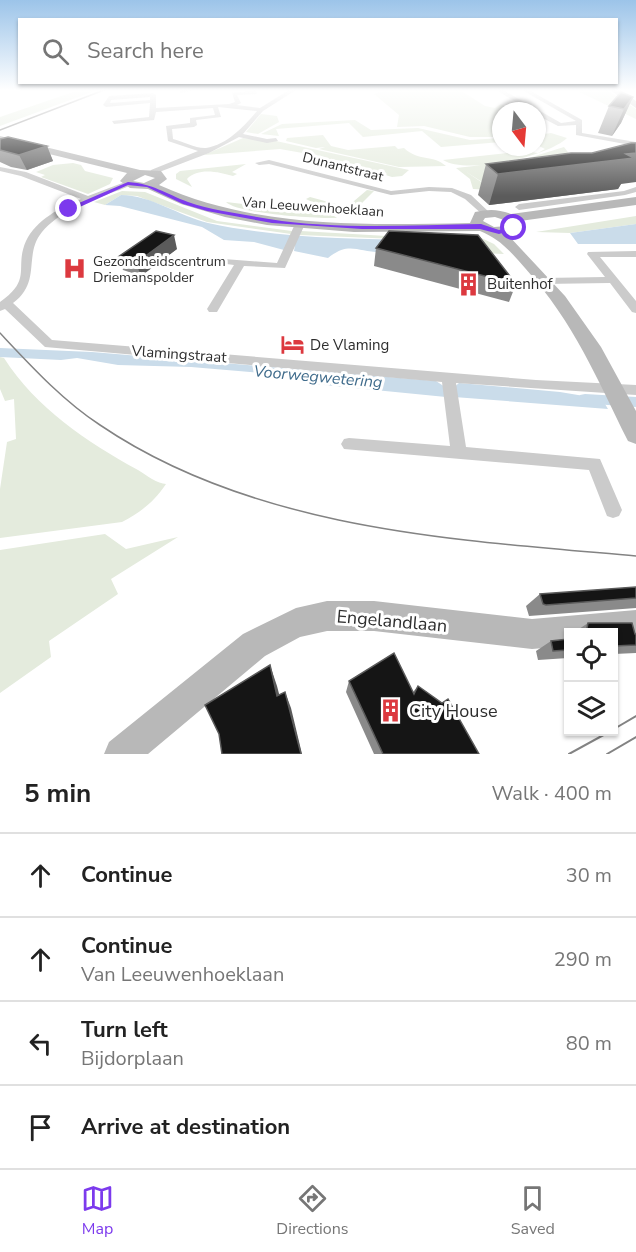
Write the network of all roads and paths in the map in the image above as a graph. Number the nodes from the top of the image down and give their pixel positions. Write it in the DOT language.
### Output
graph roads {
  1 [pos="192,125"];
  2 [pos="247,125"];
  3 [pos="580,125"];
  4 [pos="238,135"];
  5 [pos="0,139"];
  6 [pos="276,140"];
  7 [pos="636,144"];
  8 [pos="206,151"];
  9 [pos="259,163"];
  10 [pos="0,169"];
  11 [pos="132,178"];
  12 [pos="156,178"];
  13 [pos="636,189"];
  14 [pos="89,199"];
  15 [pos="570,200"];
  16 [pos="636,201"];
  17 [pos="582,209"];
  18 [pos="636,209"];
  19 [pos="481,220"];
  20 [pos="510,222"];
  21 [pos="298,229"];
  22 [pos="636,254"];
  23 [pos="215,260"];
  24 [pos="241,262"];
  25 [pos="612,280"];
  26 [pos="543,281"];
  27 [pos="3,305"];
  28 [pos="213,309"];
  29 [pos="636,309"];
  30 [pos="448,379"];
  31 [pos="625,398"];
  32 [pos="636,435"];
  33 [pos="349,444"];
  34 [pos="459,453"];
  35 [pos="613,510"];
  36 [pos="636,625"];
  37 [pos="121,754"];
  1 -- 8 [label="street"];
  2 -- 4 [label="street"];
  3 -- 7 [label="street"];
  4 -- 6 [label="street"];
  4 -- 8 [label="street"];
  5 -- 11 [label="street"];
  8 -- 12 [label="street"];
  9 -- 19 [label="street, Dunantstraat"];
  10 -- 14 [label="street"];
  11 -- 12 [label="street"];
  11 -- 14 [label="street"];
  12 -- 19 [label="street, Van Leeuwenhoeklaan"];
  12 -- 21 [label="street, Van Leeuwenhoeklaan"];
  13 -- 15 [label="street"];
  14 -- 27 [label="street"];
  15 -- 17 [label="street"];
  15 -- 20 [label="street"];
  16 -- 17 [label="street"];
  17 -- 20 [label="street"];
  18 -- 20 [label="street"];
  19 -- 20 [label="street"];
  19 -- 20 [label="street"];
  19 -- 21 [label="street, Van Leeuwenhoeklaan"];
  20 -- 26 [label="street"];
  21 -- 24 [label="street"];
  22 -- 25 [label="street"];
  23 -- 24 [label="street"];
  24 -- 28 [label="street"];
  25 -- 26 [label="street"];
  25 -- 29 [label="street"];
  26 -- 31 [label="street"];
  27 -- 30 [label="street, Vlamingstraat"];
  30 -- 31 [label="street, Vlamingstraat"];
  30 -- 34 [label="street"];
  31 -- 32 [label="street"];
  33 -- 34 [label="street"];
  34 -- 35 [label="street"];
  36 -- 37 [label="street, Engelandlaan"];
}
